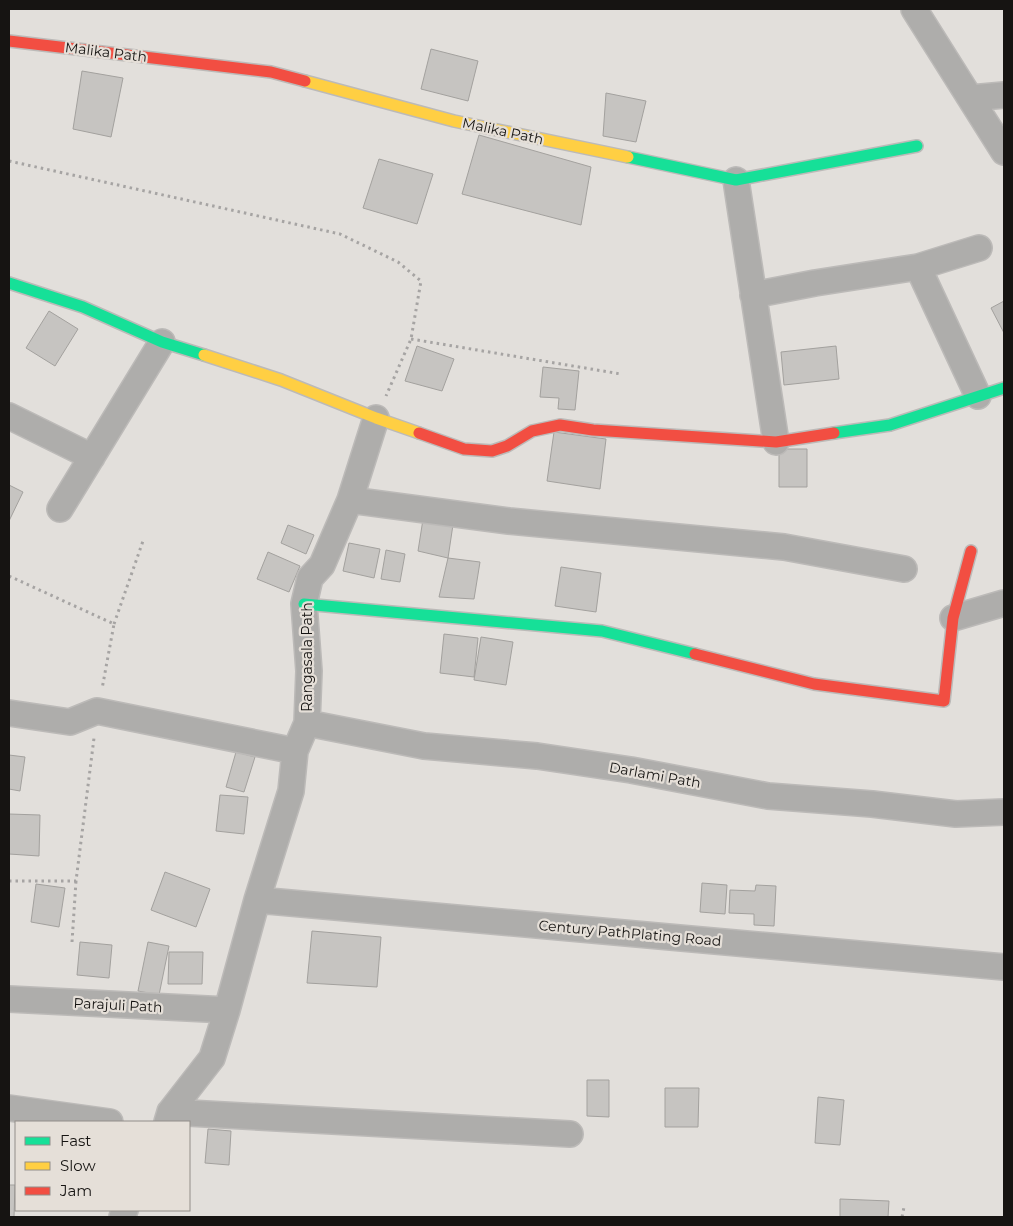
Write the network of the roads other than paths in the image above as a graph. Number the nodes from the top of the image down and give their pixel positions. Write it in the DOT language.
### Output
graph roads {
  1 [pos="914,9"];
  2 [pos="9,41"];
  3 [pos="1004,96"];
  4 [pos="971,98"];
  5 [pos="917,146"];
  6 [pos="1004,152"];
  7 [pos="736,180"];
  8 [pos="979,248"];
  9 [pos="918,267"];
  10 [pos="9,283"];
  11 [pos="753,295"];
  12 [pos="162,342"];
  13 [pos="1004,388"];
  14 [pos="978,396"];
  15 [pos="9,416"];
  16 [pos="376,418"];
  17 [pos="776,442"];
  18 [pos="92,457"];
  19 [pos="350,500"];
  20 [pos="60,509"];
  21 [pos="972,551"];
  22 [pos="904,569"];
  23 [pos="1004,603"];
  24 [pos="304,604"];
  25 [pos="953,618"];
  26 [pos="9,713"];
  27 [pos="307,723"];
  28 [pos="295,751"];
  29 [pos="1004,812"];
  30 [pos="257,900"];
  31 [pos="1004,967"];
  32 [pos="9,1000"];
  33 [pos="227,1010"];
  34 [pos="9,1108"];
  35 [pos="168,1117"];
  36 [pos="103,1121"];
  37 [pos="570,1134"];
  1 -- 4 [label="street"];
  2 -- 7 [label="street, Malika Path"];
  3 -- 4 [label="street"];
  4 -- 6 [label="street"];
  5 -- 7 [label="street"];
  7 -- 11 [label="street"];
  8 -- 9 [label="street"];
  9 -- 11 [label="street"];
  9 -- 14 [label="street"];
  10 -- 12 [label="street"];
  11 -- 17 [label="street"];
  12 -- 16 [label="street"];
  12 -- 18 [label="street"];
  13 -- 14 [label="street"];
  14 -- 17 [label="street"];
  15 -- 18 [label="street"];
  16 -- 17 [label="street"];
  16 -- 19 [label="street, Rangasala Path"];
  18 -- 20 [label="street"];
  19 -- 22 [label="street"];
  19 -- 24 [label="street, Rangasala Path"];
  21 -- 25 [label="street"];
  23 -- 25 [label="street"];
  24 -- 25 [label="street"];
  24 -- 27 [label="street, Rangasala Path"];
  26 -- 28 [label="street"];
  27 -- 28 [label="street, Rangasala Path"];
  27 -- 29 [label="street, Darlami Path"];
  28 -- 30 [label="street, Rangasala Path"];
  30 -- 31 [label="street, Century PathPlating Road"];
  30 -- 33 [label="street, Rangasala Path"];
  32 -- 33 [label="street, Parajuli Path"];
  33 -- 35 [label="street, Rangasala Path"];
  34 -- 36 [label="street"];
  35 -- 37 [label="street"];
}
